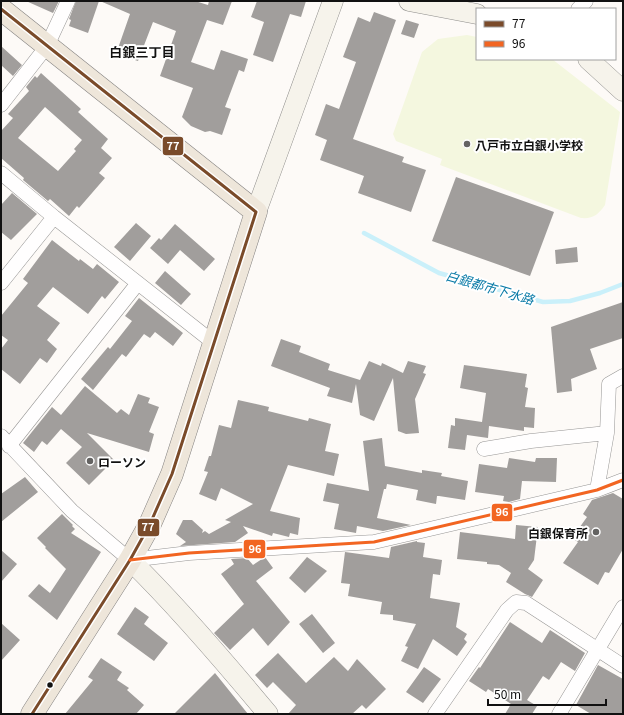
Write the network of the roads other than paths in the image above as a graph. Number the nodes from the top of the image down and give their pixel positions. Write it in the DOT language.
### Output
graph roads {
  1 [pos="68,1"];
  2 [pos="333,1"];
  3 [pos="409,1"];
  4 [pos="1,9"];
  5 [pos="476,14"];
  6 [pos="47,46"];
  7 [pos="589,60"];
  8 [pos="623,91"];
  9 [pos="1,105"];
  10 [pos="1,173"];
  11 [pos="256,212"];
  12 [pos="54,217"];
  13 [pos="1,282"];
  14 [pos="138,283"];
  15 [pos="214,343"];
  16 [pos="623,376"];
  17 [pos="607,433"];
  18 [pos="5,441"];
  19 [pos="484,449"];
  20 [pos="623,480"];
  21 [pos="598,490"];
  22 [pos="130,560"];
  23 [pos="623,607"];
  24 [pos="598,650"];
  25 [pos="623,666"];
  26 [pos="32,714"];
  27 [pos="268,714"];
  28 [pos="435,714"];
  29 [pos="559,714"];
  1 -- 6 [label="street"];
  2 -- 11 [label="street"];
  3 -- 5 [label="street"];
  4 -- 6 [label="main road"];
  6 -- 9 [label="street"];
  6 -- 11 [label="main road"];
  7 -- 8 [label="street"];
  10 -- 12 [label="street"];
  11 -- 15 [label="main road"];
  12 -- 13 [label="street"];
  12 -- 14 [label="street"];
  14 -- 15 [label="street"];
  14 -- 18 [label="street"];
  15 -- 22 [label="main road"];
  16 -- 17 [label="street"];
  17 -- 19 [label="street"];
  17 -- 21 [label="street"];
  18 -- 22 [label="street"];
  20 -- 21 [label="street"];
  21 -- 22 [label="street"];
  22 -- 26 [label="main road"];
  22 -- 27 [label="street"];
  23 -- 24 [label="street"];
  24 -- 25 [label="street"];
  24 -- 28 [label="street"];
  24 -- 29 [label="street"];
}
